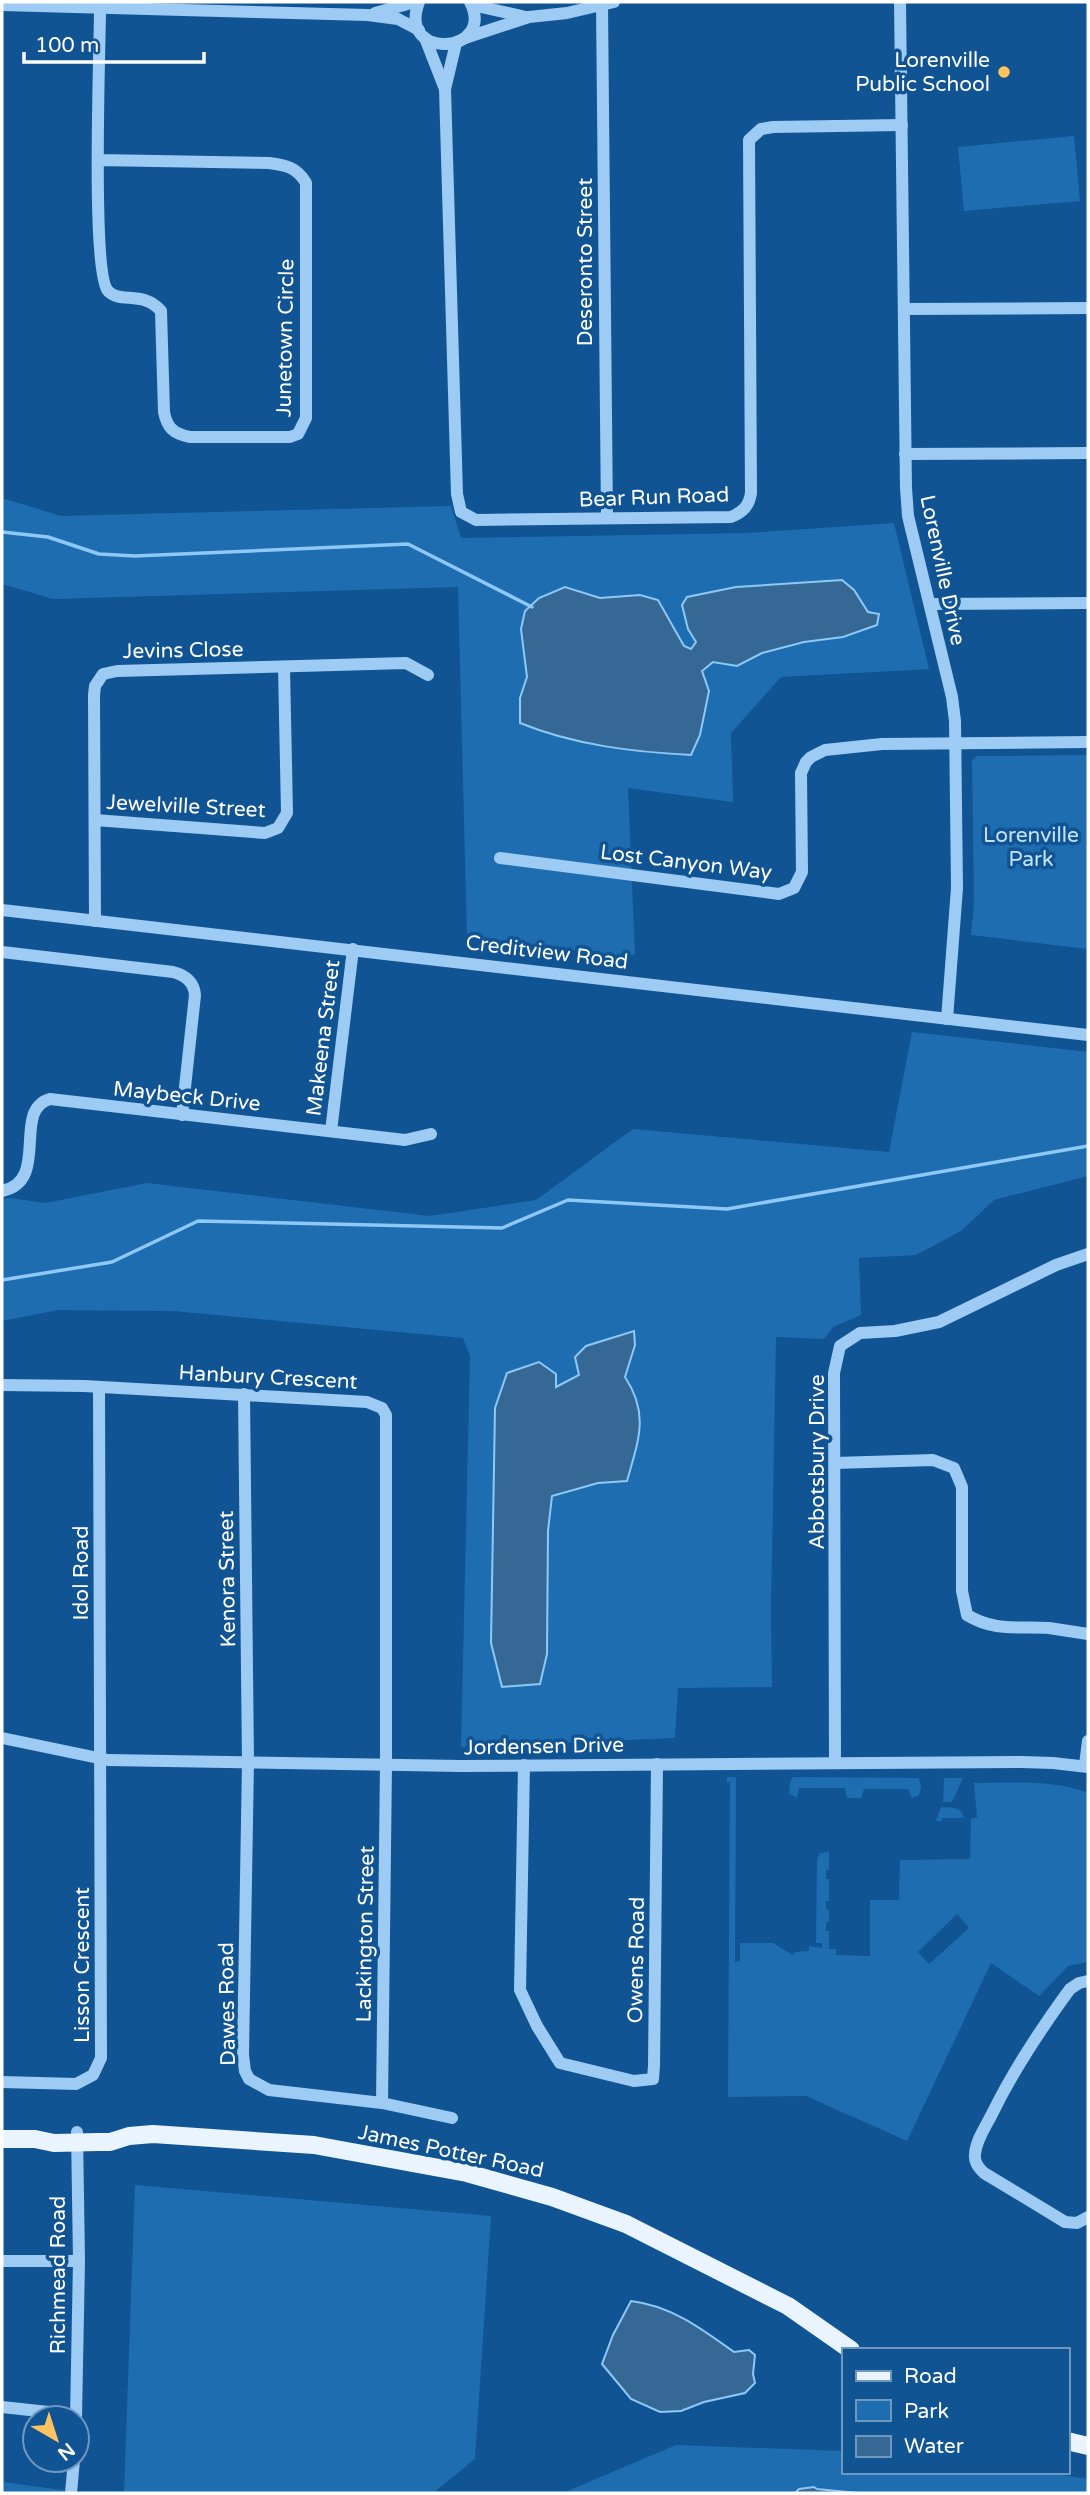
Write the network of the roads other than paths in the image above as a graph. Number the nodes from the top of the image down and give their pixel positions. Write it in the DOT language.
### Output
graph roads {
  1 [pos="417,2"];
  2 [pos="900,2"];
  3 [pos="471,3"];
  4 [pos="608,3"];
  5 [pos="2,5"];
  6 [pos="100,9"];
  7 [pos="368,15"];
  8 [pos="530,17"];
  9 [pos="422,34"];
  10 [pos="460,40"];
  11 [pos="446,89"];
  12 [pos="902,125"];
  13 [pos="98,160"];
  14 [pos="1088,308"];
  15 [pos="904,309"];
  16 [pos="1088,453"];
  17 [pos="905,454"];
  18 [pos="607,518"];
  19 [pos="1088,603"];
  20 [pos="930,604"];
  21 [pos="284,667"];
  22 [pos="428,675"];
  23 [pos="956,742"];
  24 [pos="1088,742"];
  25 [pos="95,820"];
  26 [pos="500,858"];
  27 [pos="2,910"];
  28 [pos="95,921"];
  29 [pos="353,949"];
  30 [pos="2,952"];
  31 [pos="947,1019"];
  32 [pos="1088,1035"];
  33 [pos="182,1115"];
  34 [pos="331,1131"];
  35 [pos="431,1134"];
  36 [pos="2,1191"];
  37 [pos="1088,1254"];
  38 [pos="2,1385"];
  39 [pos="99,1387"];
  40 [pos="244,1394"];
  41 [pos="835,1463"];
  42 [pos="1088,1634"];
  43 [pos="2,1738"];
  44 [pos="1088,1741"];
  45 [pos="102,1759"];
  46 [pos="248,1762"];
  47 [pos="835,1762"];
  48 [pos="657,1764"];
  49 [pos="386,1765"];
  50 [pos="524,1765"];
  51 [pos="1087,1766"];
  52 [pos="1088,1981"];
  53 [pos="2,2082"];
  54 [pos="382,2103"];
  55 [pos="452,2118"];
  56 [pos="77,2138"];
  57 [pos="2,2139"];
  58 [pos="1088,2217"];
  59 [pos="2,2261"];
  60 [pos="79,2261"];
  61 [pos="848,2348"];
  62 [pos="76,2404"];
  63 [pos="2,2407"];
  64 [pos="21,2409"];
  65 [pos="1069,2441"];
  66 [pos="1087,2444"];
  67 [pos="73,2474"];
  68 [pos="71,2493"];
  1 -- 7 [label="street"];
  1 -- 9 [label="street"];
  2 -- 12 [label="street, Lorenville Drive"];
  3 -- 8 [label="street"];
  3 -- 10 [label="street, Bear Run Road"];
  4 -- 8 [label="street"];
  4 -- 18 [label="street, Deseronto Street"];
  5 -- 6 [label="street"];
  6 -- 7 [label="street"];
  6 -- 13 [label="street, Junetown Circle"];
  7 -- 9 [label="street"];
  8 -- 10 [label="street"];
  9 -- 10 [label="street"];
  9 -- 11 [label="street, Bear Run Road"];
  10 -- 11 [label="street, Bear Run Road"];
  11 -- 18 [label="street, Bear Run Road"];
  12 -- 15 [label="street, Lorenville Drive"];
  12 -- 18 [label="street, Bear Run Road"];
  13 -- 13 [label="street, Junetown Circle"];
  14 -- 15 [label="street"];
  15 -- 17 [label="street, Lorenville Drive"];
  16 -- 17 [label="street"];
  17 -- 20 [label="street, Lorenville Drive"];
  19 -- 20 [label="street"];
  20 -- 23 [label="street, Lorenville Drive"];
  21 -- 22 [label="street, Jevins Close"];
  21 -- 25 [label="street, Jevins Close"];
  21 -- 25 [label="street, Jewelville Street"];
  23 -- 24 [label="street"];
  23 -- 26 [label="street, Lost Canyon Way"];
  23 -- 31 [label="street, Lorenville Drive"];
  25 -- 28 [label="street, Jevins Close"];
  27 -- 28 [label="street, Creditview Road"];
  28 -- 29 [label="street, Creditview Road"];
  29 -- 31 [label="street, Creditview Road"];
  29 -- 34 [label="street, Makeena Street"];
  30 -- 33 [label="street"];
  31 -- 32 [label="street, Creditview Road"];
  33 -- 34 [label="street, Maybeck Drive"];
  33 -- 36 [label="street, Maybeck Drive"];
  34 -- 35 [label="street, Maybeck Drive"];
  37 -- 41 [label="street, Abbotsbury Drive"];
  38 -- 39 [label="street, Hanbury Crescent"];
  39 -- 40 [label="street, Hanbury Crescent"];
  39 -- 45 [label="street, Idol Road"];
  40 -- 46 [label="street, Kenora Street"];
  40 -- 49 [label="street, Hanbury Crescent"];
  41 -- 42 [label="street"];
  41 -- 47 [label="street, Abbotsbury Drive"];
  43 -- 45 [label="street, Jordensen Drive"];
  44 -- 51 [label="street"];
  45 -- 46 [label="street, Jordensen Drive"];
  45 -- 53 [label="street, Lisson Crescent"];
  46 -- 49 [label="street, Jordensen Drive"];
  46 -- 54 [label="street, Dawes Road"];
  47 -- 48 [label="street, Jordensen Drive"];
  47 -- 51 [label="street, Jordensen Drive"];
  48 -- 50 [label="street, Jordensen Drive"];
  48 -- 50 [label="street, Owens Road"];
  49 -- 50 [label="street, Jordensen Drive"];
  49 -- 54 [label="street, Lackington Street"];
  52 -- 58 [label="street"];
  54 -- 55 [label="street, Dawes Road"];
  56 -- 57 [label="main road, James Potter Road"];
  56 -- 60 [label="street, Richmead Road"];
  56 -- 61 [label="main road, James Potter Road"];
  59 -- 60 [label="street"];
  60 -- 62 [label="street, Richmead Road"];
  63 -- 64 [label="street"];
  65 -- 66 [label="main road"];
  67 -- 68 [label="street"];
}
